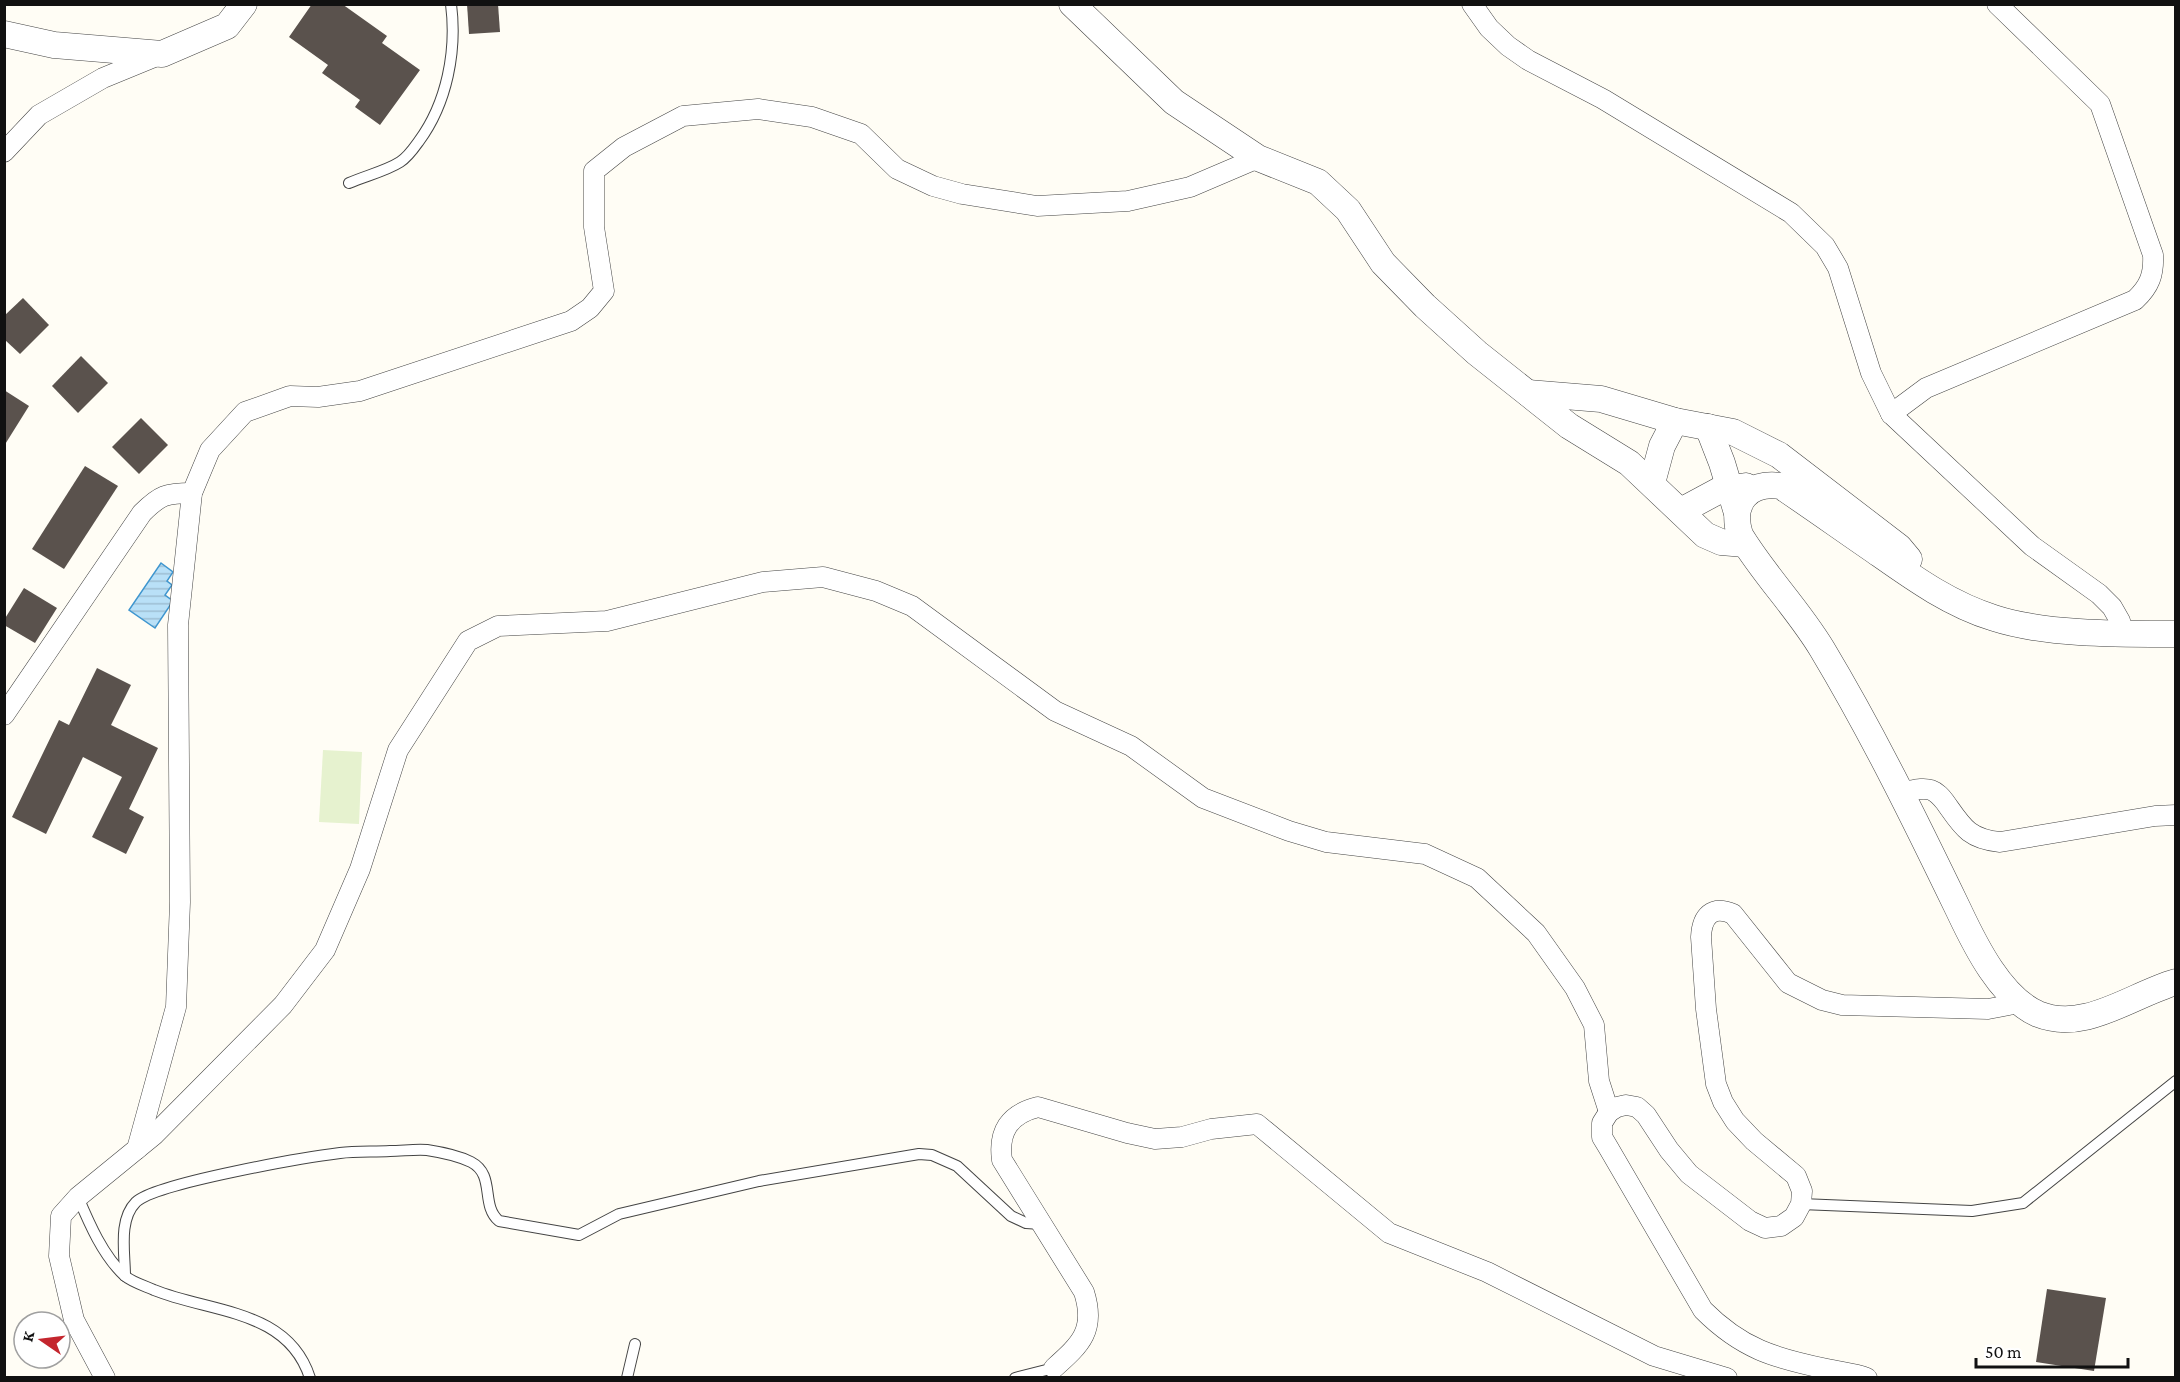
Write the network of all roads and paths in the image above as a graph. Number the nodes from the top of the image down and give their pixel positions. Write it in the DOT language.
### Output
graph roads {
  1 [pos="244,4"];
  2 [pos="451,4"];
  3 [pos="1072,4"];
  4 [pos="1472,4"];
  5 [pos="1997,4"];
  6 [pos="4,34"];
  7 [pos="162,54"];
  8 [pos="4,152"];
  9 [pos="1258,158"];
  10 [pos="349,183"];
  11 [pos="1528,393"];
  12 [pos="1891,414"];
  13 [pos="1676,421"];
  14 [pos="1708,427"];
  15 [pos="1652,483"];
  16 [pos="1759,486"];
  17 [pos="1729,488"];
  18 [pos="192,493"];
  19 [pos="1681,511"];
  20 [pos="1737,513"];
  21 [pos="1745,544"];
  22 [pos="1918,581"];
  23 [pos="2124,634"];
  24 [pos="2175,634"];
  25 [pos="4,715"];
  26 [pos="1902,792"];
  27 [pos="2175,815"];
  28 [pos="2175,982"];
  29 [pos="2016,1000"];
  30 [pos="2175,1081"];
  31 [pos="1609,1112"];
  32 [pos="137,1149"];
  33 [pos="78,1197"];
  34 [pos="1801,1204"];
  35 [pos="1041,1224"];
  36 [pos="125,1276"];
  37 [pos="635,1344"];
  38 [pos="1827,1369"];
  39 [pos="1051,1373"];
  40 [pos="105,1377"];
  41 [pos="310,1377"];
  42 [pos="627,1377"];
  43 [pos="1016,1377"];
  44 [pos="1727,1377"];
  45 [pos="1799,1377"];
  46 [pos="1867,1377"];
  1 -- 7 [label="street"];
  2 -- 10 [label="lane"];
  3 -- 9 [label="street"];
  4 -- 12 [label="street"];
  5 -- 12 [label="street"];
  6 -- 7 [label="street"];
  7 -- 8 [label="street"];
  9 -- 11 [label="street"];
  9 -- 18 [label="street"];
  11 -- 13 [label="street"];
  11 -- 15 [label="street"];
  12 -- 23 [label="street"];
  13 -- 14 [label="street"];
  13 -- 15 [label="street"];
  14 -- 17 [label="street"];
  14 -- 22 [label="street"];
  15 -- 19 [label="street"];
  16 -- 17 [label="street"];
  16 -- 20 [label="street"];
  16 -- 22 [label="street"];
  17 -- 19 [label="street"];
  17 -- 20 [label="street"];
  18 -- 25 [label="street"];
  18 -- 32 [label="street"];
  19 -- 21 [label="street"];
  20 -- 21 [label="street"];
  21 -- 26 [label="street"];
  22 -- 23 [label="street"];
  23 -- 24 [label="street"];
  26 -- 27 [label="street"];
  26 -- 29 [label="street"];
  28 -- 29 [label="street"];
  29 -- 34 [label="street"];
  30 -- 34 [label="lane"];
  31 -- 32 [label="street"];
  31 -- 34 [label="street"];
  31 -- 38 [label="street"];
  32 -- 33 [label="street"];
  33 -- 36 [label="lane"];
  33 -- 40 [label="street"];
  35 -- 36 [label="lane"];
  35 -- 39 [label="street"];
  35 -- 44 [label="street"];
  36 -- 41 [label="lane"];
  37 -- 42 [label="lane"];
  38 -- 45 [label="street"];
  38 -- 46 [label="street"];
  39 -- 43 [label="lane"];
}
